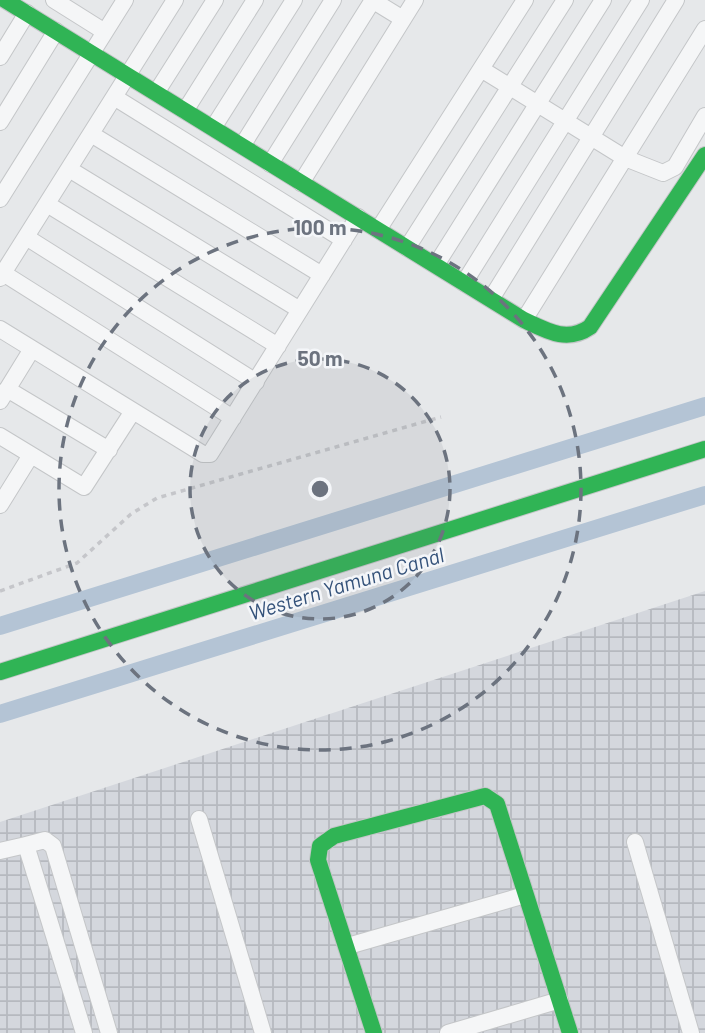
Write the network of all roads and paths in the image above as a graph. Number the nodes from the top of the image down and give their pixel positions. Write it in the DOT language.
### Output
graph roads {
  1 [pos="5,0"];
  2 [pos="54,0"];
  3 [pos="174,0"];
  4 [pos="215,0"];
  5 [pos="255,0"];
  6 [pos="294,0"];
  7 [pos="333,0"];
  8 [pos="373,0"];
  9 [pos="415,0"];
  10 [pos="525,0"];
  11 [pos="565,0"];
  12 [pos="603,0"];
  13 [pos="641,0"];
  14 [pos="676,0"];
  15 [pos="121,1"];
  16 [pos="27,13"];
  17 [pos="403,19"];
  18 [pos="705,29"];
  19 [pos="56,31"];
  20 [pos="104,32"];
  21 [pos="91,53"];
  22 [pos="0,57"];
  23 [pos="481,69"];
  24 [pos="128,75"];
  25 [pos="510,86"];
  26 [pos="156,93"];
  27 [pos="114,97"];
  28 [pos="538,103"];
  29 [pos="185,111"];
  30 [pos="705,116"];
  31 [pos="566,121"];
  32 [pos="0,122"];
  33 [pos="213,128"];
  34 [pos="91,134"];
  35 [pos="591,136"];
  36 [pos="242,146"];
  37 [pos="705,155"];
  38 [pos="625,158"];
  39 [pos="270,164"];
  40 [pos="69,169"];
  41 [pos="301,183"];
  42 [pos="0,199"];
  43 [pos="47,204"];
  44 [pos="358,217"];
  45 [pos="378,230"];
  46 [pos="26,237"];
  47 [pos="344,240"];
  48 [pos="407,248"];
  49 [pos="436,265"];
  50 [pos="322,275"];
  51 [pos="2,276"];
  52 [pos="464,283"];
  53 [pos="491,299"];
  54 [pos="300,310"];
  55 [pos="524,320"];
  56 [pos="0,328"];
  57 [pos="278,346"];
  58 [pos="33,349"];
  59 [pos="256,382"];
  60 [pos="4,395"];
  61 [pos="133,411"];
  62 [pos="441,417"];
  63 [pos="233,418"];
  64 [pos="0,436"];
  65 [pos="705,449"];
  66 [pos="109,450"];
  67 [pos="31,455"];
  68 [pos="4,488"];
  69 [pos="0,505"];
  70 [pos="0,591"];
  71 [pos="0,672"];
  72 [pos="199,819"];
  73 [pos="635,842"];
  74 [pos="26,845"];
  75 [pos="0,851"];
  76 [pos="525,895"];
  77 [pos="348,946"];
  78 [pos="559,1000"];
  79 [pos="84,1033"];
  80 [pos="109,1033"];
  81 [pos="262,1033"];
  82 [pos="374,1033"];
  83 [pos="448,1033"];
  84 [pos="570,1033"];
  85 [pos="691,1033"];
  1 -- 16 [label="street"];
  2 -- 20 [label="street"];
  3 -- 24 [label="street"];
  4 -- 26 [label="street"];
  5 -- 29 [label="street"];
  6 -- 33 [label="street"];
  7 -- 36 [label="street"];
  8 -- 17 [label="street"];
  8 -- 39 [label="street"];
  9 -- 17 [label="street"];
  10 -- 23 [label="street"];
  11 -- 25 [label="street"];
  12 -- 28 [label="street"];
  13 -- 31 [label="street"];
  14 -- 35 [label="street"];
  15 -- 20 [label="street"];
  16 -- 19 [label="street"];
  16 -- 22 [label="street"];
  17 -- 41 [label="street"];
  18 -- 38 [label="street"];
  19 -- 21 [label="street"];
  19 -- 32 [label="street"];
  20 -- 21 [label="street"];
  21 -- 24 [label="street"];
  21 -- 42 [label="street"];
  23 -- 25 [label="street"];
  23 -- 45 [label="street"];
  24 -- 26 [label="street"];
  24 -- 27 [label="street"];
  25 -- 28 [label="street"];
  25 -- 48 [label="street"];
  26 -- 29 [label="street"];
  27 -- 34 [label="street"];
  27 -- 47 [label="street"];
  28 -- 31 [label="street"];
  28 -- 49 [label="street"];
  29 -- 33 [label="street"];
  30 -- 38 [label="street"];
  31 -- 35 [label="street"];
  31 -- 52 [label="street"];
  33 -- 36 [label="street"];
  34 -- 40 [label="street"];
  34 -- 50 [label="street"];
  35 -- 38 [label="street"];
  35 -- 53 [label="street"];
  36 -- 39 [label="street"];
  37 -- 55 [label="street"];
  38 -- 55 [label="street"];
  39 -- 41 [label="street"];
  40 -- 43 [label="street"];
  40 -- 54 [label="street"];
  41 -- 44 [label="street"];
  43 -- 46 [label="street"];
  43 -- 57 [label="street"];
  44 -- 45 [label="street"];
  44 -- 47 [label="street"];
  45 -- 48 [label="street"];
  46 -- 51 [label="street"];
  46 -- 59 [label="street"];
  47 -- 50 [label="street"];
  48 -- 49 [label="street"];
  49 -- 52 [label="street"];
  50 -- 54 [label="street"];
  51 -- 63 [label="street"];
  52 -- 53 [label="street"];
  53 -- 55 [label="street"];
  54 -- 57 [label="street"];
  56 -- 58 [label="street"];
  57 -- 59 [label="street"];
  58 -- 60 [label="street"];
  58 -- 61 [label="street"];
  59 -- 63 [label="street"];
  60 -- 66 [label="street"];
  61 -- 63 [label="street"];
  61 -- 66 [label="street"];
  62 -- 70 [label="path"];
  64 -- 67 [label="street"];
  65 -- 71 [label="street"];
  66 -- 67 [label="street"];
  67 -- 68 [label="street"];
  68 -- 69 [label="street"];
  72 -- 81 [label="street"];
  73 -- 85 [label="street"];
  74 -- 75 [label="street"];
  74 -- 79 [label="street"];
  74 -- 80 [label="street"];
  76 -- 77 [label="street"];
  76 -- 77 [label="street"];
  76 -- 78 [label="street"];
  77 -- 82 [label="street"];
  78 -- 83 [label="street"];
  78 -- 84 [label="street"];
}
